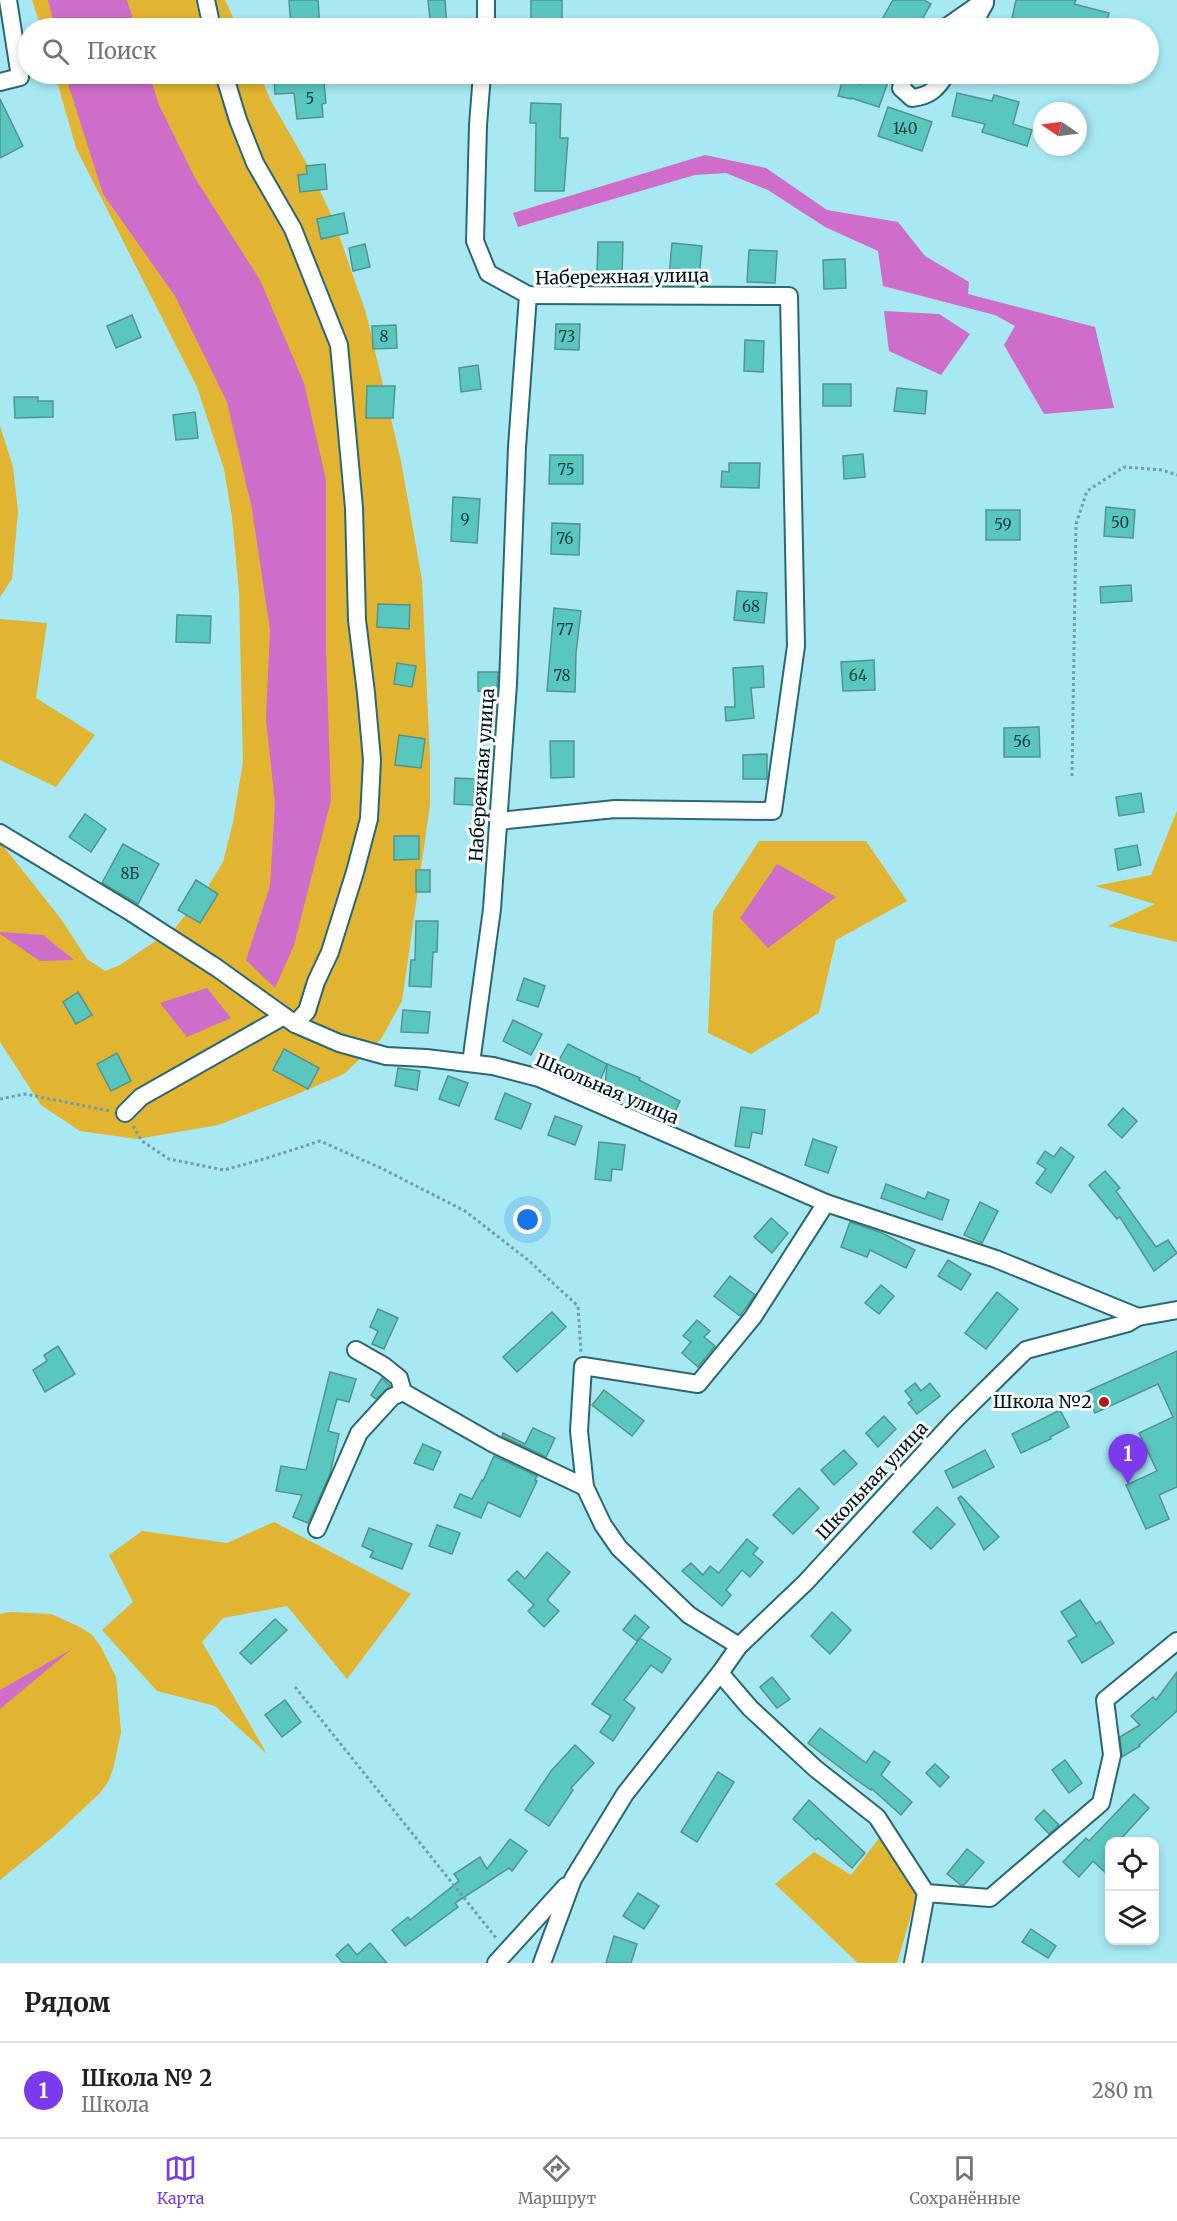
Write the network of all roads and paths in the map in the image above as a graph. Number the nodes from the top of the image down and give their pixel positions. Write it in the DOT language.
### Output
graph roads {
  1 [pos="8,0"];
  2 [pos="206,0"];
  3 [pos="486,0"];
  4 [pos="986,0"];
  5 [pos="210,18"];
  6 [pos="486,18"];
  7 [pos="960,18"];
  8 [pos="976,18"];
  9 [pos="18,64"];
  10 [pos="18,78"];
  11 [pos="0,82"];
  12 [pos="227,84"];
  13 [pos="481,84"];
  14 [pos="902,84"];
  15 [pos="940,84"];
  16 [pos="528,295"];
  17 [pos="1177,475"];
  18 [pos="1072,776"];
  19 [pos="499,821"];
  20 [pos="0,833"];
  21 [pos="290,1020"];
  22 [pos="471,1063"];
  23 [pos="0,1099"];
  24 [pos="125,1113"];
  25 [pos="826,1203"];
  26 [pos="1177,1310"];
  27 [pos="1138,1317"];
  28 [pos="356,1350"];
  29 [pos="583,1366"];
  30 [pos="403,1392"];
  31 [pos="585,1487"];
  32 [pos="316,1529"];
  33 [pos="1177,1641"];
  34 [pos="739,1646"];
  35 [pos="720,1673"];
  36 [pos="295,1687"];
  37 [pos="573,1879"];
  38 [pos="926,1893"];
  39 [pos="502,1957"];
  40 [pos="542,1963"];
  41 [pos="914,1963"];
  1 -- 9 [label="street"];
  2 -- 5 [label="street"];
  3 -- 6 [label="street"];
  4 -- 7 [label="street"];
  4 -- 8 [label="street"];
  10 -- 11 [label="street"];
  12 -- 21 [label="street"];
  13 -- 16 [label="street"];
  14 -- 15 [label="street"];
  16 -- 19 [label="street, Набережная улица"];
  16 -- 19 [label="street, Набережная улица"];
  17 -- 18 [label="path"];
  19 -- 22 [label="street, Набережная улица"];
  20 -- 21 [label="street"];
  21 -- 22 [label="street, Школьная улица"];
  21 -- 24 [label="street"];
  22 -- 25 [label="street, Школьная улица"];
  23 -- 24 [label="path"];
  24 -- 29 [label="path"];
  25 -- 27 [label="street, Школьная улица"];
  25 -- 29 [label="street"];
  26 -- 27 [label="street, Школьная улица"];
  27 -- 34 [label="street, Школьная улица"];
  28 -- 30 [label="street"];
  29 -- 31 [label="street"];
  30 -- 31 [label="street"];
  30 -- 32 [label="street"];
  31 -- 34 [label="street"];
  33 -- 38 [label="street"];
  34 -- 35 [label="street, Школьная улица"];
  35 -- 37 [label="street, Школьная улица"];
  35 -- 38 [label="street"];
  36 -- 39 [label="path"];
  37 -- 39 [label="street, Школьная улица"];
  37 -- 40 [label="street, Школьная улица"];
  38 -- 41 [label="street"];
}
